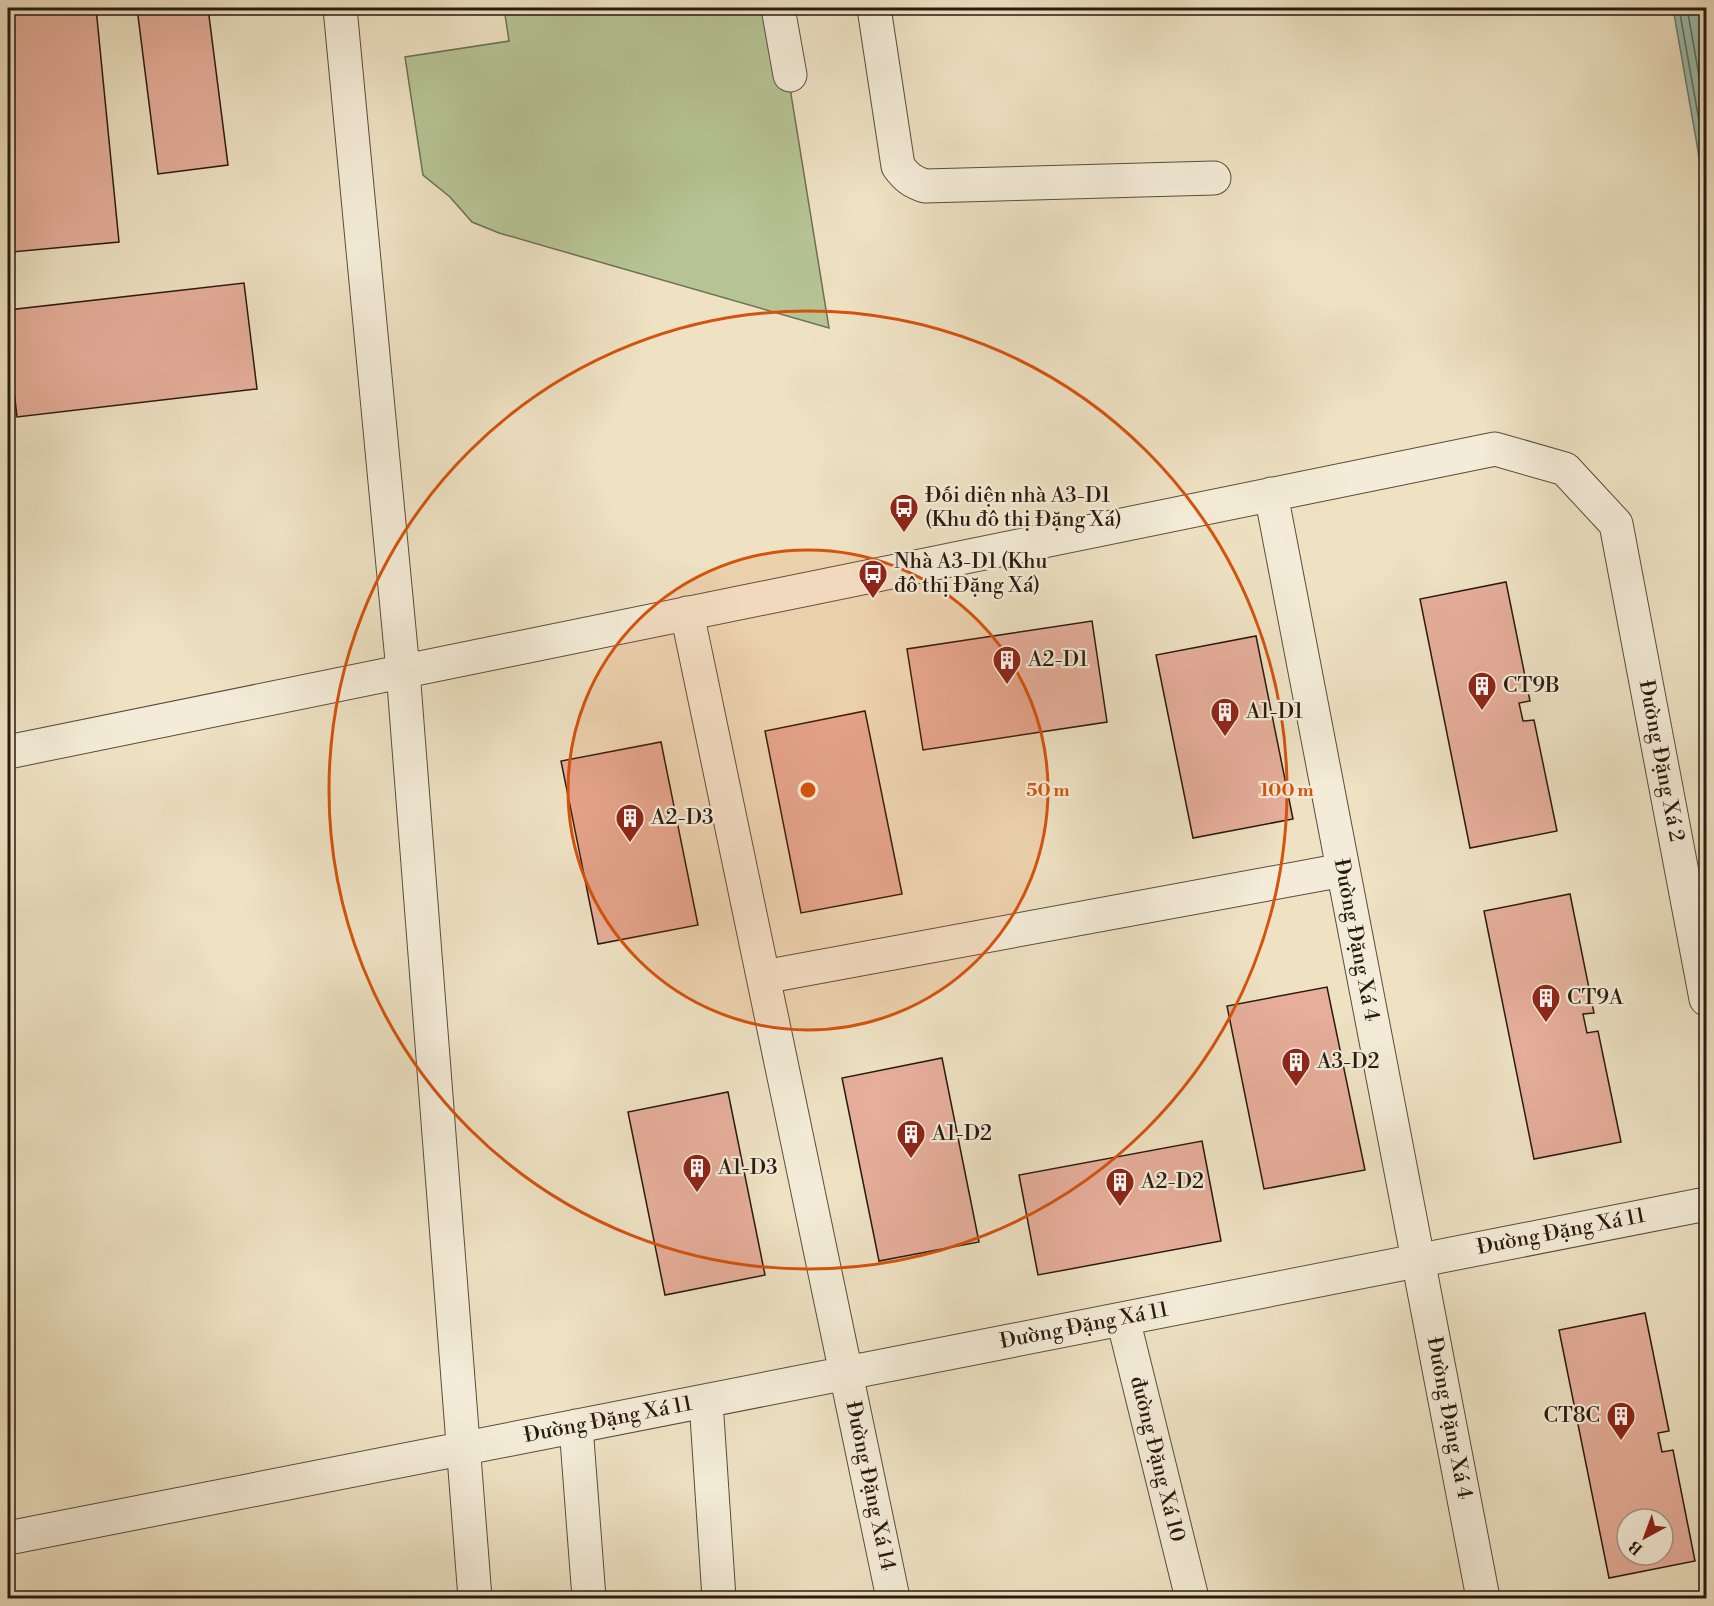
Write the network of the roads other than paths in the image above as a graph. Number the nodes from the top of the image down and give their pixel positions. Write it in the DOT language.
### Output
graph roads {
  1 [pos="340,8"];
  2 [pos="778,8"];
  3 [pos="874,8"];
  4 [pos="790,75"];
  5 [pos="1214,178"];
  6 [pos="1271,494"];
  7 [pos="687,613"];
  8 [pos="403,671"];
  9 [pos="8,752"];
  10 [pos="1343,870"];
  11 [pos="764,977"];
  12 [pos="1707,999"];
  13 [pos="1707,1204"];
  14 [pos="1418,1260"];
  15 [pos="1123,1319"];
  16 [pos="846,1373"];
  17 [pos="706,1401"];
  18 [pos="576,1426"];
  19 [pos="462,1449"];
  20 [pos="8,1538"];
  21 [pos="722,1593"];
  22 [pos="475,1599"];
  23 [pos="589,1599"];
  24 [pos="893,1599"];
  25 [pos="1192,1599"];
  26 [pos="1483,1599"];
  1 -- 8 [label="street"];
  2 -- 4 [label="street"];
  3 -- 5 [label="street"];
  6 -- 7 [label="street"];
  6 -- 10 [label="street, Đường Đặng Xá 4"];
  6 -- 12 [label="street, Đường Đặng Xá 2"];
  7 -- 8 [label="street"];
  7 -- 11 [label="street, Đường Đặng Xá 14"];
  8 -- 9 [label="street"];
  8 -- 19 [label="street"];
  10 -- 11 [label="street"];
  10 -- 14 [label="street, Đường Đặng Xá 4"];
  11 -- 16 [label="street, Đường Đặng Xá 14"];
  13 -- 14 [label="street, Đường Đặng Xá 11"];
  14 -- 15 [label="street, Đường Đặng Xá 11"];
  14 -- 26 [label="street, Đường Đặng Xá 4"];
  15 -- 16 [label="street, Đường Đặng Xá 11"];
  15 -- 25 [label="street, đường Đặng Xá 10"];
  16 -- 17 [label="street, Đường Đặng Xá 11"];
  16 -- 24 [label="street, Đường Đặng Xá 14"];
  17 -- 18 [label="street, Đường Đặng Xá 11"];
  17 -- 21 [label="street"];
  18 -- 19 [label="street, Đường Đặng Xá 11"];
  18 -- 23 [label="street"];
  19 -- 20 [label="street, Đường Đặng Xá 11"];
  19 -- 22 [label="street"];
}
